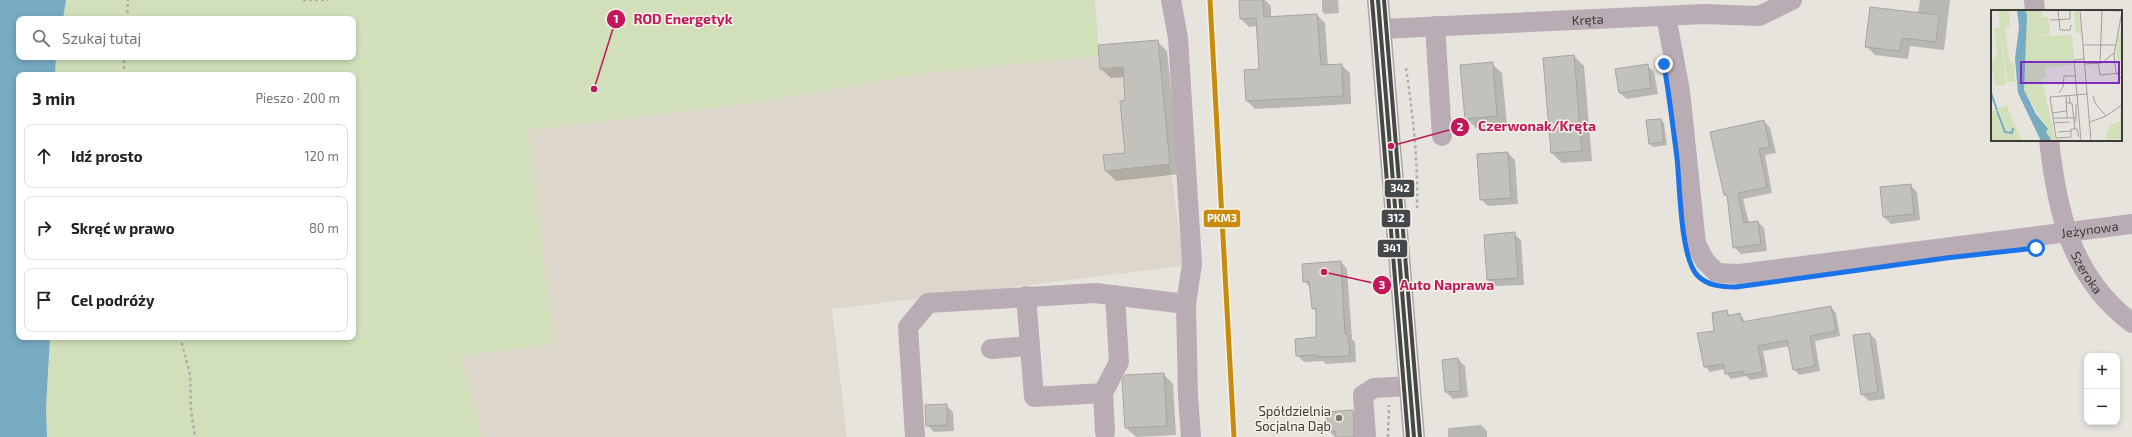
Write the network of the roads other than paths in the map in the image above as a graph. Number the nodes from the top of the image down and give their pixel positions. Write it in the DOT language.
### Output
graph roads {
  1 [pos="1171,0"];
  2 [pos="1378,0"];
  3 [pos="1792,0"];
  4 [pos="2034,0"];
  5 [pos="1704,7"];
  6 [pos="2035,10"];
  7 [pos="1666,16"];
  8 [pos="1435,26"];
  9 [pos="1381,29"];
  10 [pos="1442,136"];
  11 [pos="2049,141"];
  12 [pos="2132,224"];
  13 [pos="2066,233"];
  14 [pos="1116,295"];
  15 [pos="1026,296"];
  16 [pos="1186,304"];
  17 [pos="2132,323"];
  18 [pos="1030,346"];
  19 [pos="991,349"];
  20 [pos="1410,386"];
  21 [pos="1103,393"];
  22 [pos="1105,432"];
  23 [pos="915,437"];
  24 [pos="1191,437"];
  25 [pos="1366,437"];
  26 [pos="1414,437"];
  1 -- 16 [label="street"];
  2 -- 9 [label="main road"];
  3 -- 5 [label="street, Kręta"];
  4 -- 6 [label="street"];
  5 -- 7 [label="street, Kręta"];
  7 -- 8 [label="street, Kręta"];
  7 -- 13 [label="street, Jeżynowa"];
  8 -- 9 [label="street, Kręta"];
  8 -- 10 [label="street"];
  9 -- 20 [label="main road"];
  11 -- 13 [label="street, Szeroka"];
  12 -- 13 [label="street, Jeżynowa"];
  13 -- 17 [label="street, Szeroka"];
  14 -- 15 [label="street"];
  14 -- 16 [label="street"];
  14 -- 21 [label="street"];
  15 -- 18 [label="street"];
  15 -- 23 [label="street"];
  16 -- 24 [label="street"];
  18 -- 19 [label="street"];
  18 -- 21 [label="street"];
  20 -- 25 [label="street"];
  20 -- 26 [label="main road"];
  21 -- 22 [label="street"];
}
